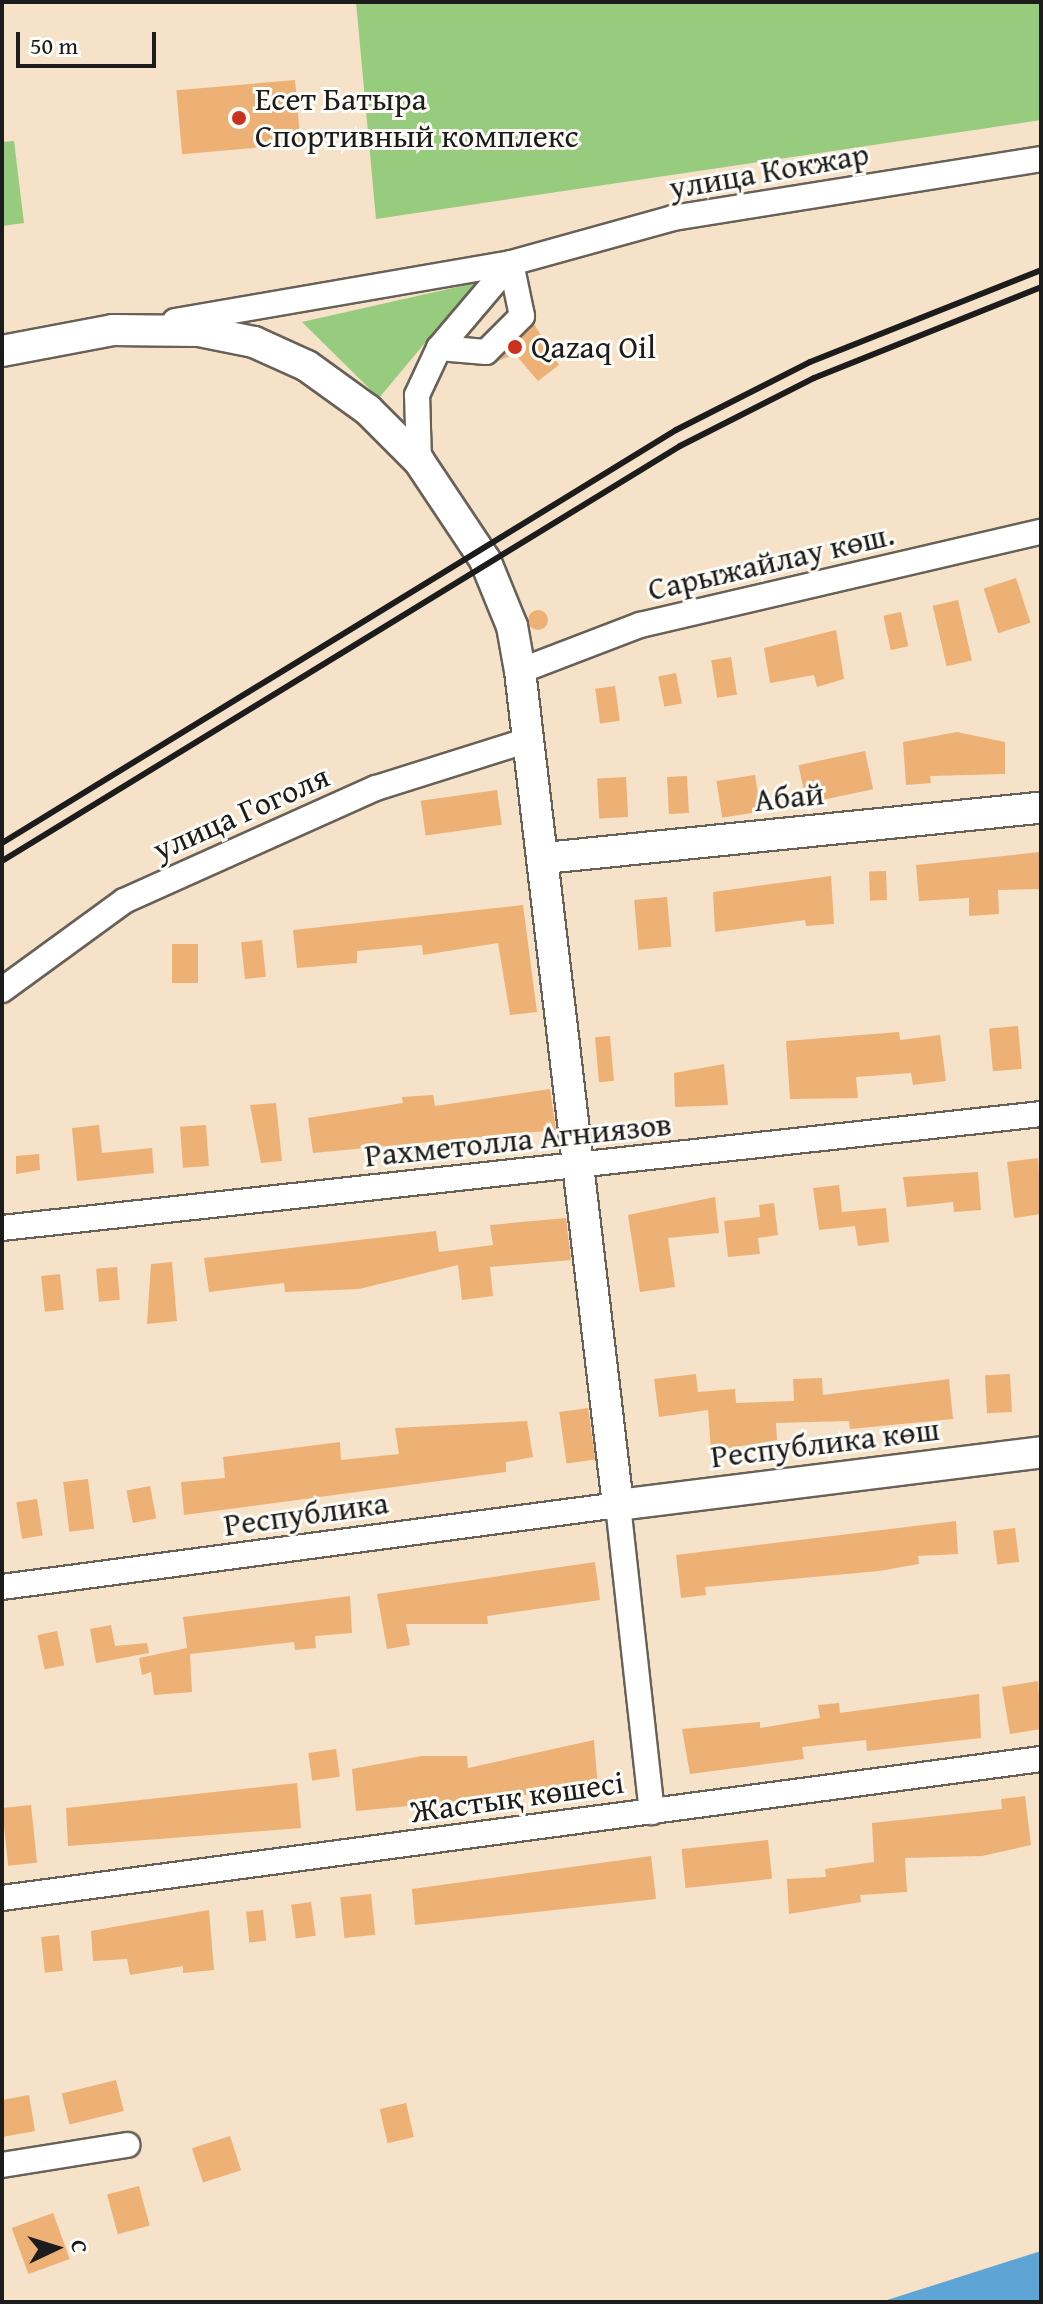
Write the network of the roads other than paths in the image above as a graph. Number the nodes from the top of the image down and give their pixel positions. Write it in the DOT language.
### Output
graph roads {
  1 [pos="1041,159"];
  2 [pos="511,263"];
  3 [pos="113,330"];
  4 [pos="439,348"];
  5 [pos="2,351"];
  6 [pos="419,461"];
  7 [pos="1041,532"];
  8 [pos="520,671"];
  9 [pos="528,740"];
  10 [pos="1041,808"];
  11 [pos="545,858"];
  12 [pos="2,990"];
  13 [pos="1041,1114"];
  14 [pos="579,1165"];
  15 [pos="2,1228"];
  16 [pos="1041,1452"];
  17 [pos="618,1505"];
  18 [pos="2,1587"];
  19 [pos="1041,1759"];
  20 [pos="652,1812"];
  21 [pos="2,1898"];
  22 [pos="127,2145"];
  23 [pos="2,2165"];
  1 -- 2 [label="street, улица Кокжар"];
  2 -- 3 [label="street, улица Кокжар"];
  2 -- 4 [label="street"];
  2 -- 4 [label="street"];
  3 -- 5 [label="main road"];
  3 -- 6 [label="main road"];
  4 -- 6 [label="street"];
  6 -- 8 [label="main road"];
  7 -- 8 [label="street, Сарыжайлау көш."];
  8 -- 9 [label="main road"];
  9 -- 11 [label="main road"];
  9 -- 12 [label="street, улица Гоголя"];
  10 -- 11 [label="main road, Абай"];
  11 -- 14 [label="main road"];
  13 -- 14 [label="street, Рахметолла Агниязов"];
  14 -- 15 [label="street, Рахметолла Агниязов"];
  14 -- 17 [label="main road"];
  16 -- 17 [label="main road, Республика көш"];
  17 -- 18 [label="street, Республика"];
  17 -- 20 [label="street"];
  19 -- 20 [label="street, Жастық көшесі"];
  20 -- 21 [label="street, Жастық көшесі"];
  22 -- 23 [label="street"];
}
